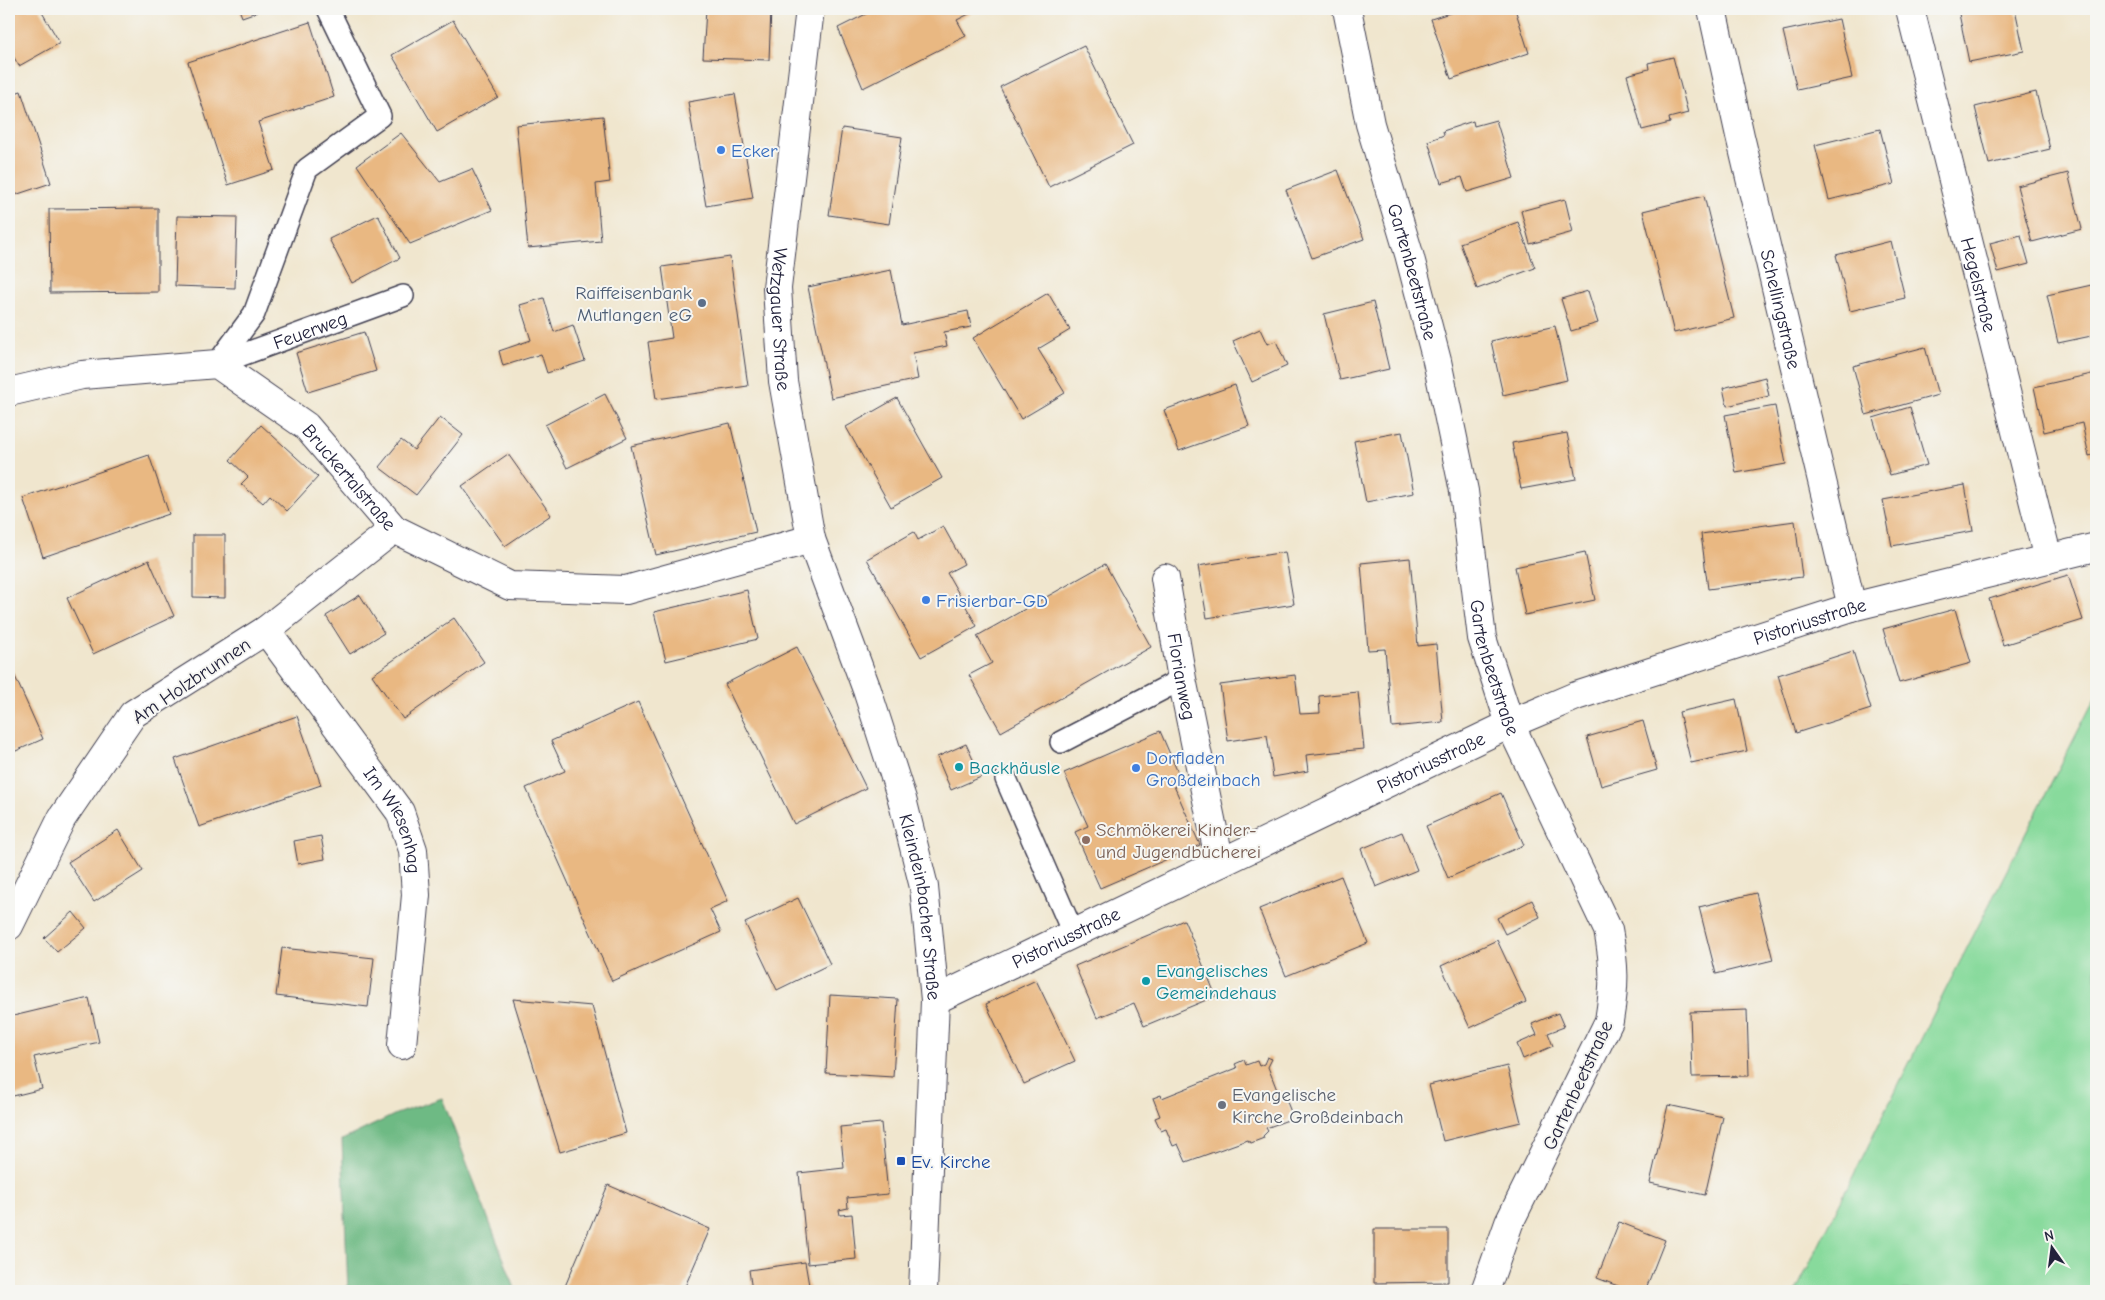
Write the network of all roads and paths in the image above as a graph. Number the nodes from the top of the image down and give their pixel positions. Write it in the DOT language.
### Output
graph roads {
  1 [pos="328,9"];
  2 [pos="810,9"];
  3 [pos="1347,9"];
  4 [pos="1712,9"];
  5 [pos="1910,9"];
  6 [pos="403,296"];
  7 [pos="217,364"];
  8 [pos="9,392"];
  9 [pos="394,529"];
  10 [pos="811,539"];
  11 [pos="2096,547"];
  12 [pos="2048,559"];
  13 [pos="1166,578"];
  14 [pos="1852,607"];
  15 [pos="266,630"];
  16 [pos="1182,679"];
  17 [pos="1510,724"];
  18 [pos="1061,742"];
  19 [pos="1006,779"];
  20 [pos="1220,863"];
  21 [pos="9,926"];
  22 [pos="1073,934"];
  23 [pos="935,1000"];
  24 [pos="402,1045"];
  25 [pos="924,1291"];
  26 [pos="1485,1291"];
  1 -- 7 [label="lane"];
  2 -- 10 [label="street, Wetzgauer Straße"];
  3 -- 17 [label="street, Gartenbeetstraße"];
  4 -- 14 [label="street, Schellingstraße"];
  5 -- 12 [label="street, Hegelstraße"];
  6 -- 7 [label="lane, Feuerweg"];
  7 -- 8 [label="street"];
  7 -- 9 [label="street, Bruckertalstraße"];
  9 -- 10 [label="street, Bruckertalstraße"];
  9 -- 15 [label="street, Am Holzbrunnen"];
  10 -- 23 [label="street, Kleindeinbacher Straße"];
  11 -- 12 [label="street, Pistoriusstraße"];
  12 -- 14 [label="street, Pistoriusstraße"];
  13 -- 16 [label="street, Florianweg"];
  14 -- 17 [label="street, Pistoriusstraße"];
  15 -- 21 [label="street, Am Holzbrunnen"];
  15 -- 24 [label="street, Im Wiesenhag"];
  16 -- 18 [label="lane"];
  16 -- 20 [label="street, Florianweg"];
  17 -- 20 [label="street, Pistoriusstraße"];
  17 -- 26 [label="street, Gartenbeetstraße"];
  19 -- 22 [label="lane"];
  20 -- 22 [label="street, Pistoriusstraße"];
  22 -- 23 [label="street, Pistoriusstraße"];
  23 -- 25 [label="street, Kleindeinbacher Straße"];
}
